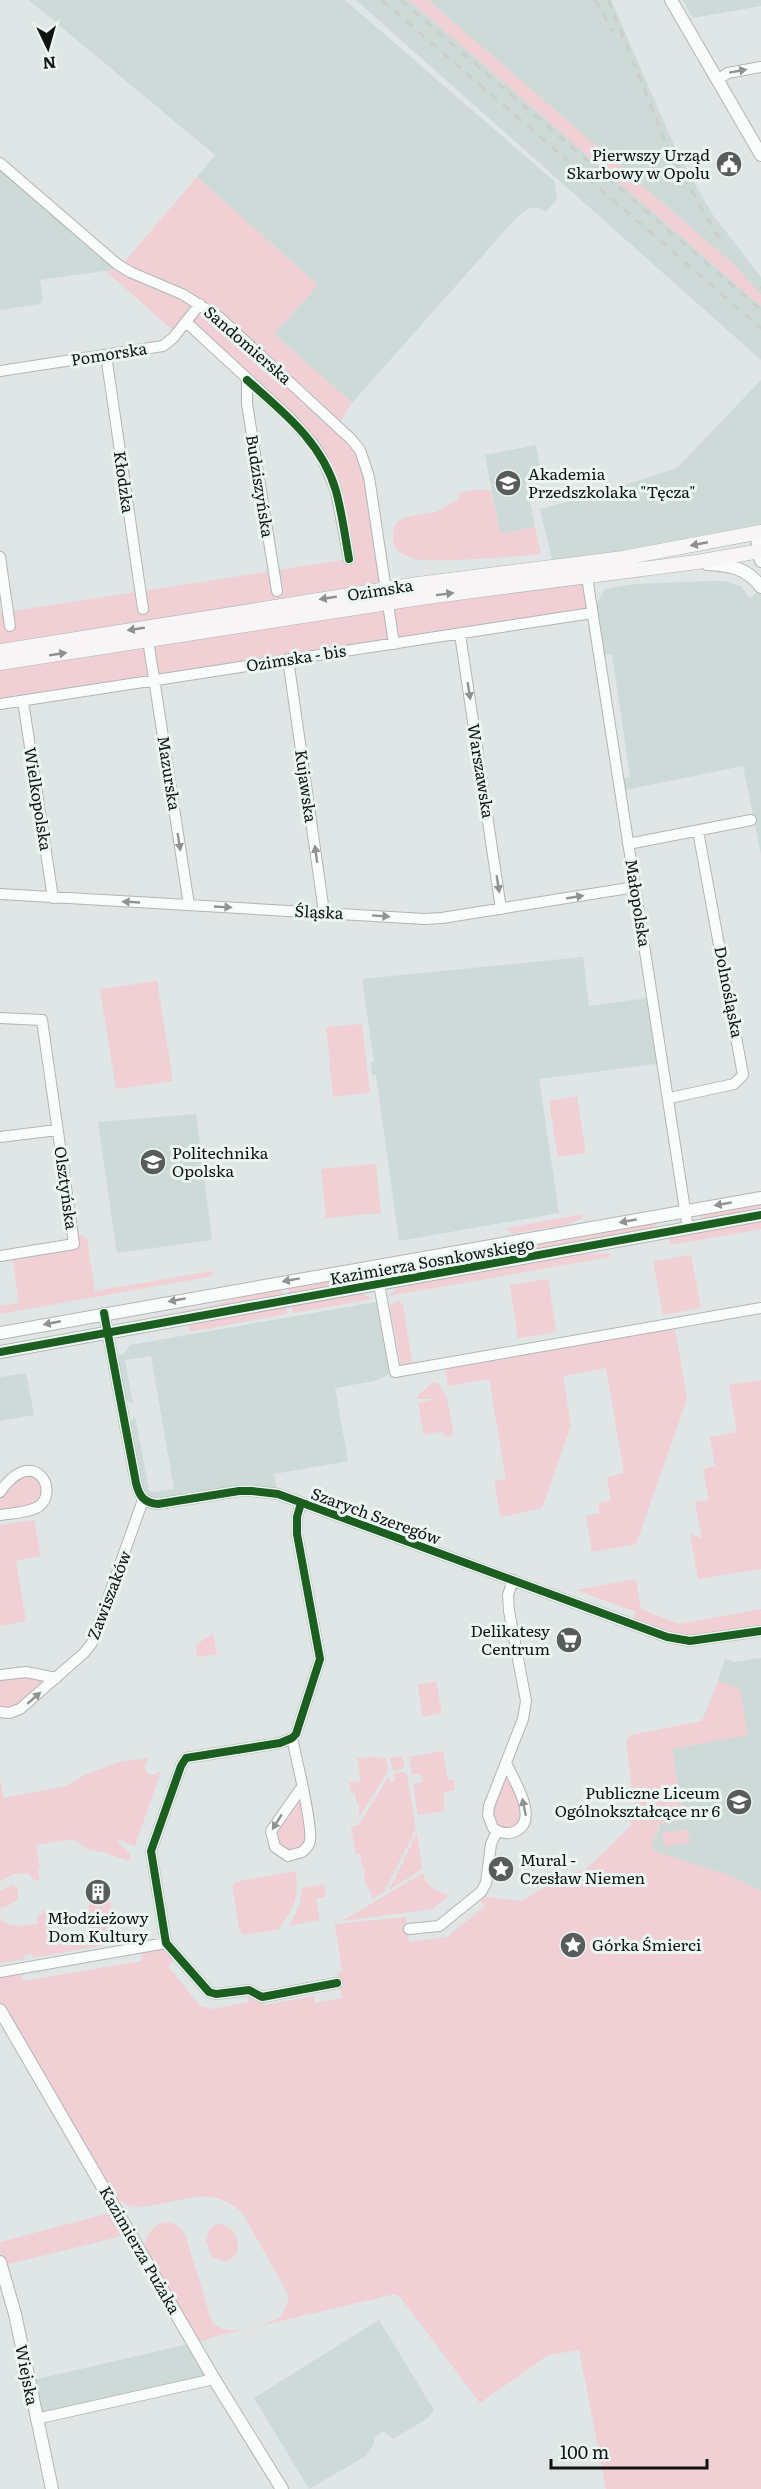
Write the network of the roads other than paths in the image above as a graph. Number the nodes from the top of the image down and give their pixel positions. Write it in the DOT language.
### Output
graph roads {
  1 [pos="671,0"];
  2 [pos="761,67"];
  3 [pos="717,80"];
  4 [pos="761,155"];
  5 [pos="0,163"];
  6 [pos="200,304"];
  7 [pos="186,322"];
  8 [pos="106,355"];
  9 [pos="0,371"];
  10 [pos="247,380"];
  11 [pos="759,533"];
  12 [pos="760,554"];
  13 [pos="0,557"];
  14 [pos="349,559"];
  15 [pos="697,562"];
  16 [pos="587,577"];
  17 [pos="761,587"];
  18 [pos="277,591"];
  19 [pos="387,596"];
  20 [pos="143,609"];
  21 [pos="592,613"];
  22 [pos="10,626"];
  23 [pos="460,634"];
  24 [pos="148,640"];
  25 [pos="394,644"];
  26 [pos="0,651"];
  27 [pos="288,659"];
  28 [pos="0,663"];
  29 [pos="154,680"];
  30 [pos="23,701"];
  31 [pos="0,704"];
  32 [pos="751,820"];
  33 [pos="698,831"];
  34 [pos="628,844"];
  35 [pos="635,887"];
  36 [pos="0,894"];
  37 [pos="53,897"];
  38 [pos="189,905"];
  39 [pos="501,909"];
  40 [pos="324,912"];
  41 [pos="0,1018"];
  42 [pos="670,1098"];
  43 [pos="57,1130"];
  44 [pos="0,1137"];
  45 [pos="761,1198"];
  46 [pos="686,1211"];
  47 [pos="761,1215"];
  48 [pos="688,1229"];
  49 [pos="0,1256"];
  50 [pos="380,1284"];
  51 [pos="761,1308"];
  52 [pos="104,1314"];
  53 [pos="108,1331"];
  54 [pos="0,1333"];
  55 [pos="0,1352"];
  56 [pos="0,1492"];
  57 [pos="143,1500"];
  58 [pos="302,1503"];
  59 [pos="0,1515"];
  60 [pos="513,1580"];
  61 [pos="761,1631"];
  62 [pos="0,1675"];
  63 [pos="56,1678"];
  64 [pos="0,1712"];
  65 [pos="292,1738"];
  66 [pos="506,1763"];
  67 [pos="302,1787"];
  68 [pos="497,1830"];
  69 [pos="410,1929"];
  70 [pos="166,1944"];
  71 [pos="0,1972"];
  72 [pos="336,1983"];
  73 [pos="0,2010"];
  74 [pos="0,2262"];
  75 [pos="214,2379"];
  76 [pos="36,2419"];
  77 [pos="52,2489"];
  78 [pos="282,2489"];
  1 -- 3 [label="street"];
  3 -- 2 [label="street, one-way"];
  3 -- 4 [label="street"];
  5 -- 6 [label="street, Sandomierska"];
  6 -- 7 [label="street, Pomorska"];
  6 -- 19 [label="street, Sandomierska"];
  7 -- 8 [label="street, Pomorska"];
  7 -- 10 [label="street"];
  8 -- 9 [label="street, Pomorska"];
  8 -- 20 [label="street, Kłodzka"];
  10 -- 14 [label="street"];
  10 -- 18 [label="street, Budziszyńska"];
  11 -- 12 [label="street"];
  11 -- 19 [label="main road, Ozimska, one-way"];
  12 -- 15 [label="main road, Ozimska"];
  13 -- 22 [label="street"];
  15 -- 16 [label="main road, Ozimska"];
  15 -- 17 [label="street"];
  19 -- 16 [label="main road, Ozimska, one-way"];
  16 -- 21 [label="street, Małopolska"];
  19 -- 24 [label="main road, Ozimska"];
  19 -- 25 [label="street, Sandomierska"];
  19 -- 26 [label="main road, Ozimska, one-way"];
  21 -- 23 [label="street, Ozimska - bis"];
  21 -- 34 [label="street, Małopolska"];
  23 -- 25 [label="street, Ozimska - bis"];
  23 -- 39 [label="street, Warszawska, one-way"];
  28 -- 24 [label="main road, Ozimska, one-way"];
  24 -- 29 [label="street, Mazurska"];
  25 -- 27 [label="street, Ozimska - bis"];
  27 -- 29 [label="street, Ozimska - bis"];
  40 -- 27 [label="street, Kujawska, one-way"];
  29 -- 30 [label="street, Ozimska - bis"];
  29 -- 38 [label="street, Mazurska, one-way"];
  30 -- 31 [label="street, Ozimska - bis"];
  30 -- 37 [label="street, Wielkopolska"];
  32 -- 33 [label="street"];
  33 -- 34 [label="street"];
  33 -- 42 [label="street, Dolnośląska"];
  34 -- 35 [label="street, Małopolska"];
  39 -- 35 [label="street, Śląska, one-way"];
  35 -- 42 [label="street, Małopolska"];
  36 -- 37 [label="street, Śląska"];
  38 -- 37 [label="street, Śląska, one-way"];
  38 -- 40 [label="street, Śląska, one-way"];
  40 -- 39 [label="street, Śląska, one-way"];
  41 -- 43 [label="street, Olsztyńska"];
  42 -- 46 [label="street, Małopolska"];
  43 -- 44 [label="street, Olsztyńska"];
  43 -- 49 [label="street, Olsztyńska"];
  45 -- 46 [label="street, Kazimierza Sosnkowskiego, one-way"];
  46 -- 48 [label="street, Małopolska"];
  46 -- 52 [label="street, Kazimierza Sosnkowskiego, one-way"];
  47 -- 48 [label="street, Kazimierza Sosnkowskiego"];
  48 -- 50 [label="street, Kazimierza Sosnkowskiego"];
  50 -- 51 [label="street"];
  50 -- 53 [label="street, Kazimierza Sosnkowskiego"];
  52 -- 53 [label="street"];
  52 -- 54 [label="street, Kazimierza Sosnkowskiego, one-way"];
  53 -- 55 [label="street, Kazimierza Sosnkowskiego"];
  53 -- 57 [label="street"];
  56 -- 59 [label="street"];
  57 -- 58 [label="street, Szarych Szeregów"];
  57 -- 63 [label="street, Zawiszaków"];
  58 -- 60 [label="street, Szarych Szeregów"];
  58 -- 65 [label="street"];
  60 -- 61 [label="street, Szarych Szeregów"];
  60 -- 66 [label="street"];
  62 -- 63 [label="street"];
  64 -- 63 [label="street, Zawiszaków, one-way"];
  65 -- 67 [label="street"];
  65 -- 70 [label="street"];
  66 -- 68 [label="street"];
  68 -- 66 [label="street, one-way"];
  67 -- 67 [label="street, one-way"];
  68 -- 69 [label="street"];
  70 -- 71 [label="street"];
  70 -- 72 [label="street"];
  73 -- 75 [label="street, Kazimierza Pużaka"];
  74 -- 76 [label="street, Wiejska"];
  75 -- 76 [label="street"];
  75 -- 78 [label="street, Kazimierza Pużaka"];
  76 -- 77 [label="street, Wiejska"];
}
